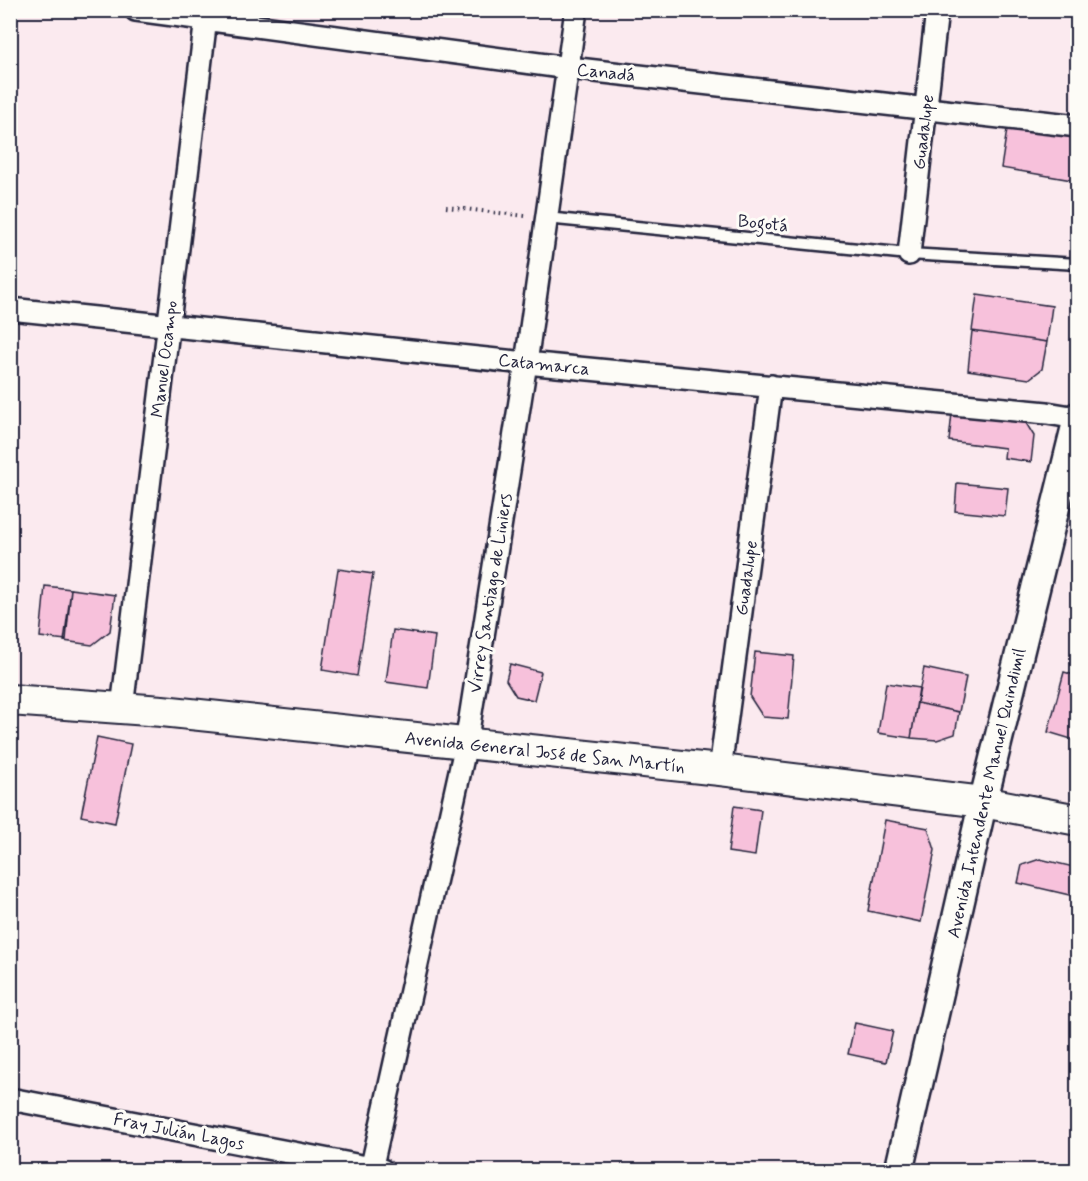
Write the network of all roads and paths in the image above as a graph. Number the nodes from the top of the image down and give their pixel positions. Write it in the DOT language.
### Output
graph roads {
  1 [pos="136,10"];
  2 [pos="576,10"];
  3 [pos="937,10"];
  4 [pos="207,15"];
  5 [pos="569,68"];
  6 [pos="926,108"];
  7 [pos="1077,126"];
  8 [pos="446,207"];
  9 [pos="546,218"];
  10 [pos="909,254"];
  11 [pos="1077,264"];
  12 [pos="10,309"];
  13 [pos="169,324"];
  14 [pos="526,363"];
  15 [pos="771,386"];
  16 [pos="1077,417"];
  17 [pos="12,707"];
  18 [pos="122,708"];
  19 [pos="466,744"];
  20 [pos="720,770"];
  21 [pos="983,802"];
  22 [pos="1077,820"];
  23 [pos="10,1099"];
  24 [pos="375,1170"];
  25 [pos="899,1170"];
  1 -- 4 [label="street, Canadá"];
  2 -- 5 [label="street, Virrey Santiago de Liniers"];
  3 -- 6 [label="street, Guadalupe"];
  4 -- 5 [label="street, Canadá"];
  4 -- 13 [label="street, Manuel Ocampo"];
  5 -- 6 [label="street, Canadá"];
  5 -- 9 [label="street, Virrey Santiago de Liniers"];
  6 -- 7 [label="street, Canadá"];
  6 -- 10 [label="street, Guadalupe"];
  8 -- 9 [label="path"];
  9 -- 10 [label="lane, Bogotá"];
  9 -- 14 [label="street, Virrey Santiago de Liniers"];
  10 -- 11 [label="lane, Bogotá"];
  12 -- 13 [label="street, Catamarca"];
  13 -- 14 [label="street, Catamarca"];
  13 -- 18 [label="street, Manuel Ocampo"];
  14 -- 15 [label="street, Catamarca"];
  14 -- 19 [label="street, Virrey Santiago de Liniers"];
  15 -- 16 [label="street, Catamarca"];
  15 -- 20 [label="street, Guadalupe"];
  16 -- 21 [label="street, Avenida Intendente Manuel Quindimil"];
  17 -- 18 [label="main road, Avenida General José de San Martín"];
  18 -- 19 [label="main road, Avenida General José de San Martín"];
  19 -- 20 [label="main road, Avenida General José de San Martín"];
  19 -- 24 [label="street, Virrey Santiago de Liniers"];
  20 -- 21 [label="main road, Avenida General José de San Martín"];
  21 -- 22 [label="main road, Avenida General José de San Martín"];
  21 -- 25 [label="street, Avenida Intendente Manuel Quindimil"];
  23 -- 24 [label="street, Fray Julián Lagos"];
}
